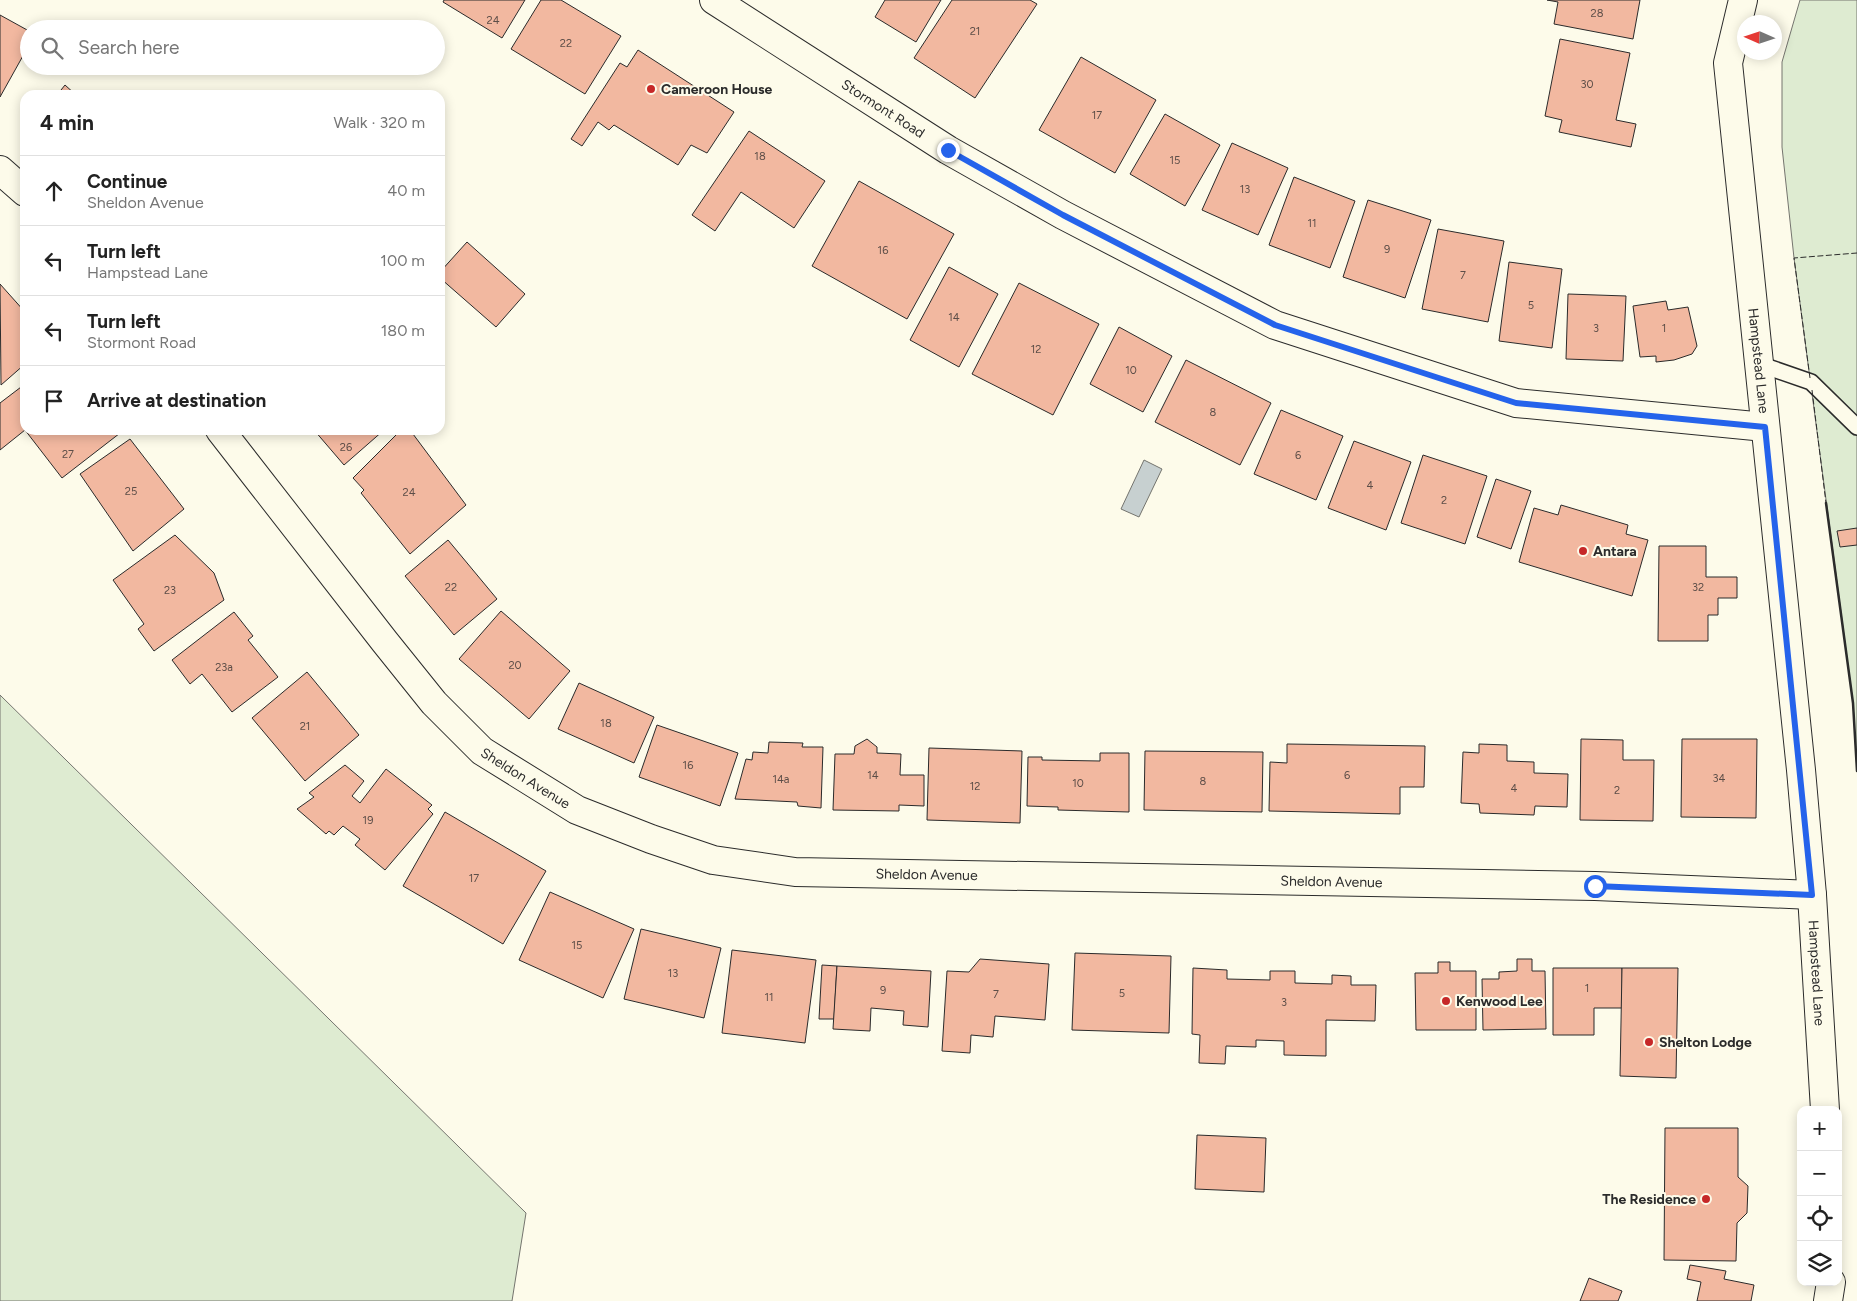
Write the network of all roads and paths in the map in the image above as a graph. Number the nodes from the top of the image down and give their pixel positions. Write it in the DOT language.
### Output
graph roads {
  1 [pos="714,0"];
  2 [pos="1743,0"];
  3 [pos="0,170"];
  4 [pos="20,188"];
  5 [pos="1760,364"];
  6 [pos="1765,427"];
  7 [pos="1857,427"];
  8 [pos="224,435"];
  9 [pos="1812,895"];
  10 [pos="1825,1106"];
  11 [pos="1830,1286"];
  12 [pos="1828,1301"];
  1 -- 6 [label="street, Stormont Road"];
  2 -- 5 [label="street, Hampstead Lane"];
  3 -- 4 [label="street"];
  5 -- 6 [label="street, Hampstead Lane"];
  5 -- 7 [label="lane"];
  6 -- 9 [label="street, Hampstead Lane"];
  8 -- 9 [label="street, Sheldon Avenue"];
  9 -- 10 [label="street, Hampstead Lane"];
  11 -- 12 [label="street"];
}
